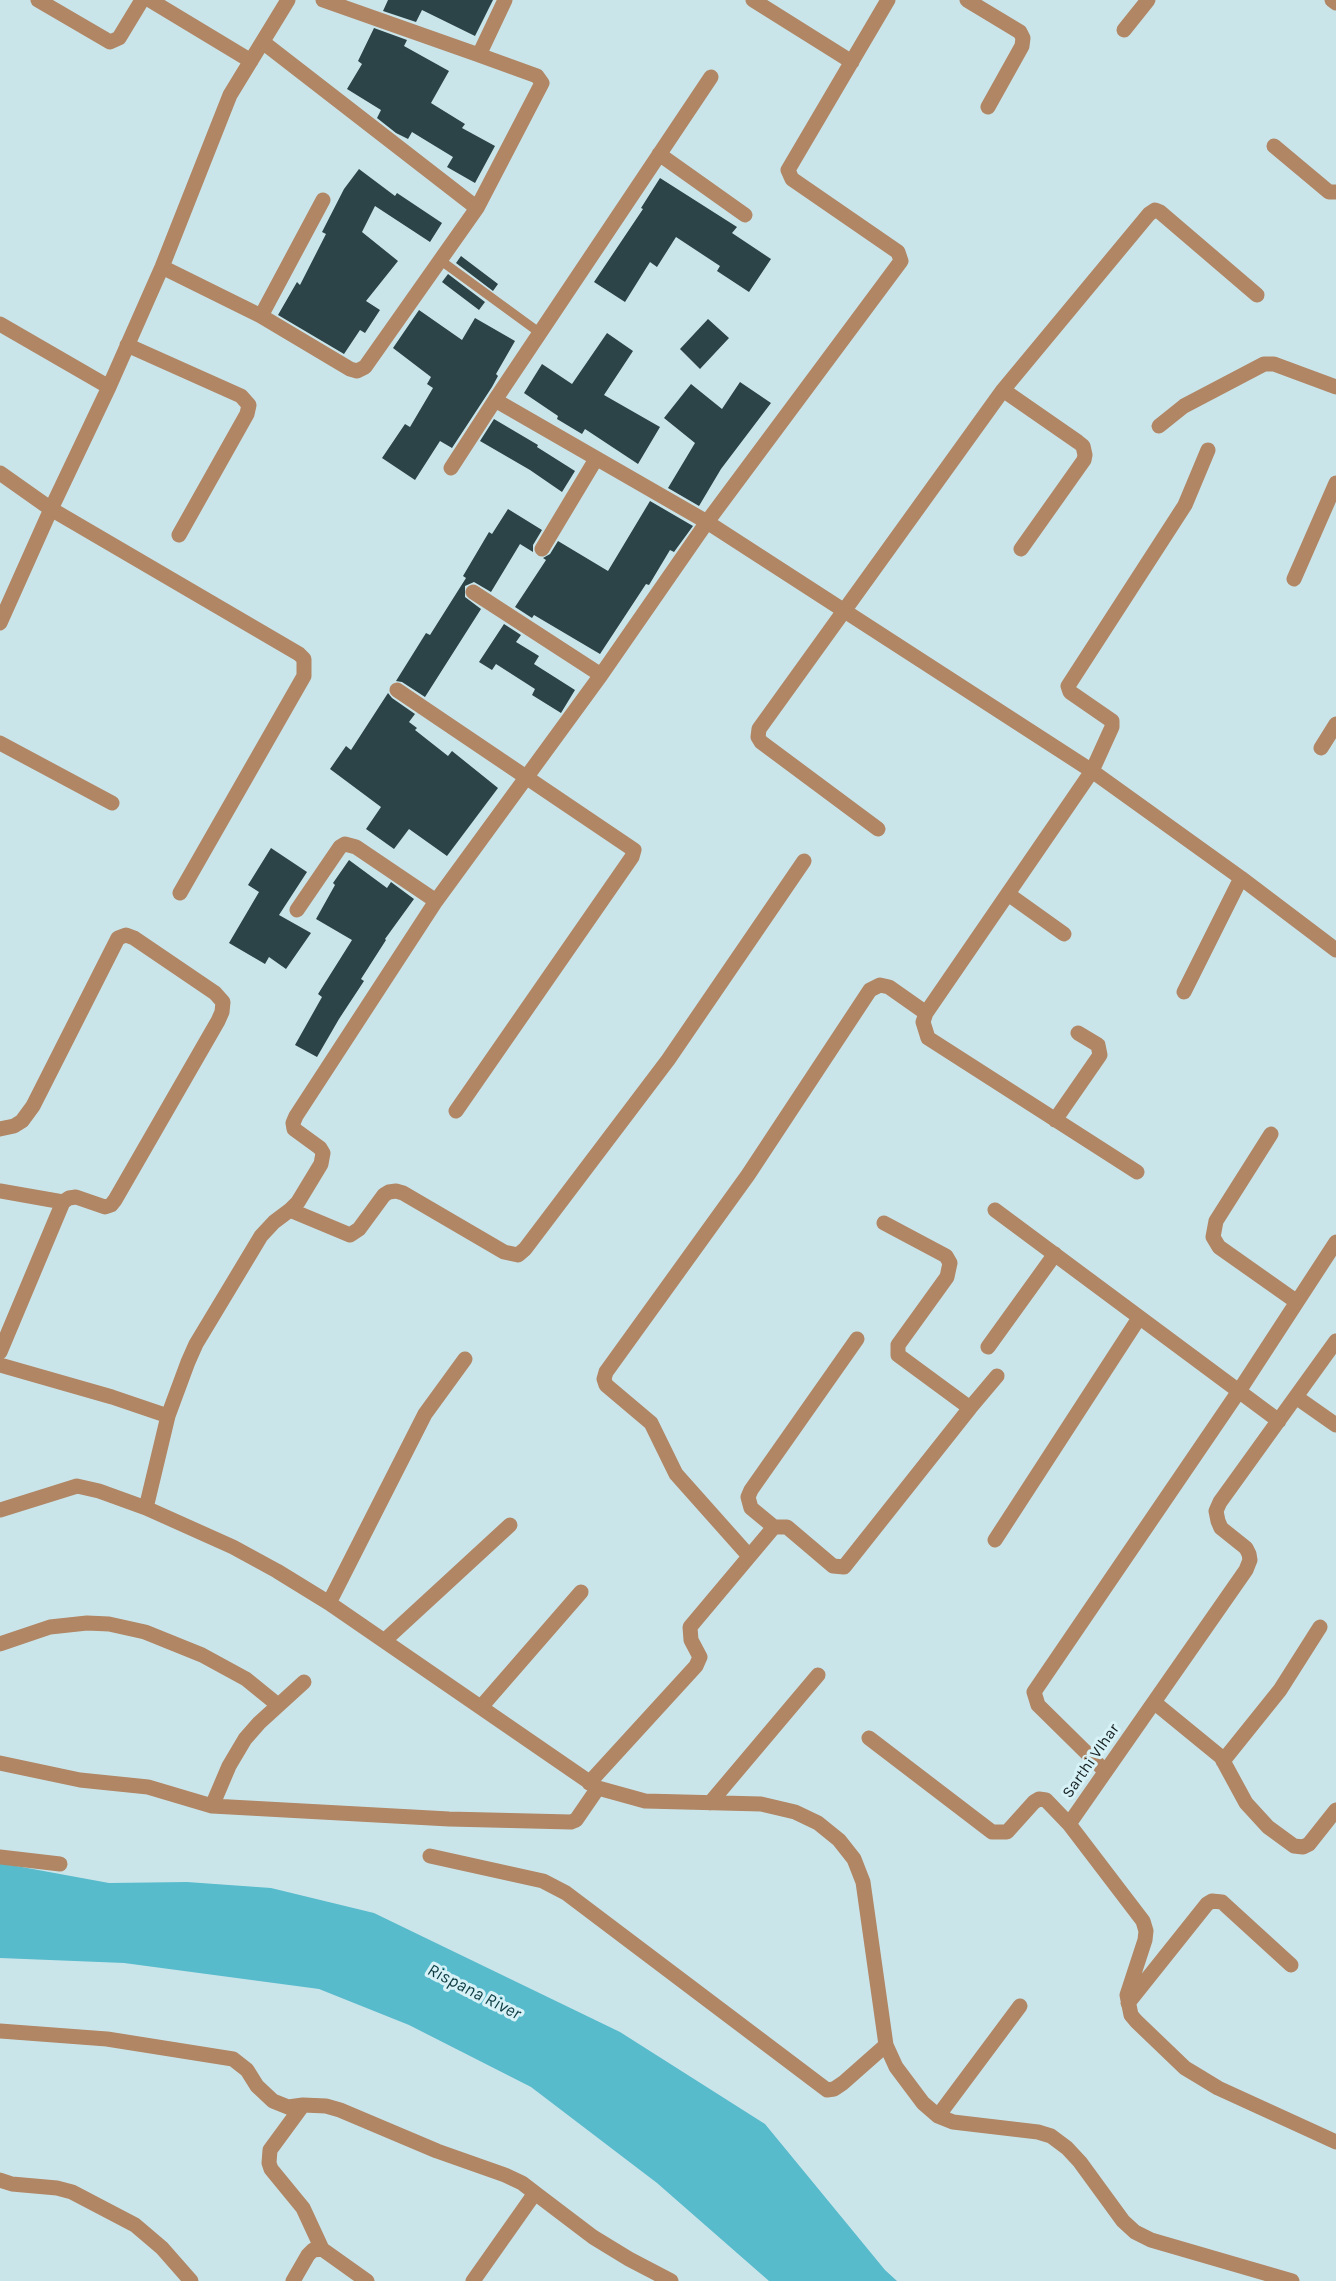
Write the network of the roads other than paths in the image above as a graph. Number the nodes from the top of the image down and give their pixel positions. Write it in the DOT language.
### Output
graph roads {
  1 [pos="38,0"];
  2 [pos="142,0"];
  3 [pos="150,0"];
  4 [pos="288,0"];
  5 [pos="323,0"];
  6 [pos="505,0"];
  7 [pos="753,0"];
  8 [pos="888,0"];
  9 [pos="967,0"];
  10 [pos="1148,0"];
  11 [pos="1332,0"];
  12 [pos="1336,3"];
  13 [pos="1124,30"];
  14 [pos="264,43"];
  15 [pos="479,55"];
  16 [pos="251,61"];
  17 [pos="852,62"];
  18 [pos="711,77"];
  19 [pos="988,107"];
  20 [pos="1274,146"];
  21 [pos="658,154"];
  22 [pos="1336,192"];
  23 [pos="323,200"];
  24 [pos="477,208"];
  25 [pos="745,215"];
  26 [pos="440,260"];
  27 [pos="162,267"];
  28 [pos="1257,295"];
  29 [pos="261,316"];
  30 [pos="0,324"];
  31 [pos="540,333"];
  32 [pos="127,345"];
  33 [pos="109,387"];
  34 [pos="1336,387"];
  35 [pos="1003,390"];
  36 [pos="495,400"];
  37 [pos="1159,426"];
  38 [pos="1208,450"];
  39 [pos="596,459"];
  40 [pos="451,468"];
  41 [pos="0,473"];
  42 [pos="1336,483"];
  43 [pos="51,509"];
  44 [pos="707,522"];
  45 [pos="179,535"];
  46 [pos="542,549"];
  47 [pos="1020,549"];
  48 [pos="1294,579"];
  49 [pos="473,591"];
  50 [pos="844,612"];
  51 [pos="0,623"];
  52 [pos="601,675"];
  53 [pos="397,690"];
  54 [pos="1336,724"];
  55 [pos="0,743"];
  56 [pos="1321,748"];
  57 [pos="1092,771"];
  58 [pos="525,778"];
  59 [pos="112,803"];
  60 [pos="878,829"];
  61 [pos="804,861"];
  62 [pos="1241,878"];
  63 [pos="180,893"];
  64 [pos="1008,894"];
  65 [pos="436,901"];
  66 [pos="297,910"];
  67 [pos="1064,934"];
  68 [pos="1336,950"];
  69 [pos="1184,992"];
  70 [pos="926,1013"];
  71 [pos="1078,1033"];
  72 [pos="456,1112"];
  73 [pos="1055,1120"];
  74 [pos="0,1129"];
  75 [pos="1271,1134"];
  76 [pos="1137,1172"];
  77 [pos="0,1191"];
  78 [pos="63,1202"];
  79 [pos="290,1210"];
  80 [pos="995,1210"];
  81 [pos="884,1223"];
  82 [pos="1336,1242"];
  83 [pos="1055,1254"];
  84 [pos="1297,1302"];
  85 [pos="1140,1318"];
  86 [pos="857,1339"];
  87 [pos="1336,1341"];
  88 [pos="988,1347"];
  89 [pos="0,1352"];
  90 [pos="465,1359"];
  91 [pos="0,1365"];
  92 [pos="997,1376"];
  93 [pos="1239,1391"];
  94 [pos="1296,1397"];
  95 [pos="970,1408"];
  96 [pos="168,1416"];
  97 [pos="1279,1421"];
  98 [pos="1336,1425"];
  99 [pos="146,1508"];
  100 [pos="0,1510"];
  101 [pos="510,1525"];
  102 [pos="774,1527"];
  103 [pos="995,1540"];
  104 [pos="749,1556"];
  105 [pos="580,1592"];
  106 [pos="329,1603"];
  107 [pos="1320,1628"];
  108 [pos="384,1641"];
  109 [pos="0,1644"];
  110 [pos="818,1675"];
  111 [pos="304,1682"];
  112 [pos="1155,1703"];
  113 [pos="278,1705"];
  114 [pos="481,1707"];
  115 [pos="869,1738"];
  116 [pos="1223,1761"];
  117 [pos="0,1763"];
  118 [pos="1105,1771"];
  119 [pos="593,1785"];
  120 [pos="710,1803"];
  121 [pos="212,1806"];
  122 [pos="1336,1810"];
  123 [pos="1069,1824"];
  124 [pos="430,1856"];
  125 [pos="0,1857"];
  126 [pos="60,1864"];
  127 [pos="1291,1965"];
  128 [pos="1128,2003"];
  129 [pos="1020,2006"];
  130 [pos="0,2031"];
  131 [pos="886,2045"];
  132 [pos="303,2105"];
  133 [pos="938,2115"];
  134 [pos="1336,2142"];
  135 [pos="0,2180"];
  136 [pos="535,2193"];
  137 [pos="322,2249"];
  138 [pos="191,2281"];
  139 [pos="293,2281"];
  140 [pos="367,2281"];
  141 [pos="473,2281"];
  142 [pos="671,2281"];
  143 [pos="1292,2281"];
  1 -- 2 [label="street"];
  3 -- 16 [label="street"];
  4 -- 14 [label="street"];
  5 -- 15 [label="street"];
  6 -- 15 [label="street"];
  7 -- 17 [label="street"];
  8 -- 17 [label="street"];
  9 -- 19 [label="street"];
  10 -- 13 [label="street"];
  11 -- 12 [label="street"];
  14 -- 16 [label="street"];
  14 -- 24 [label="street"];
  15 -- 24 [label="street"];
  16 -- 27 [label="street"];
  17 -- 44 [label="street"];
  18 -- 21 [label="street"];
  20 -- 22 [label="street"];
  21 -- 25 [label="street"];
  21 -- 31 [label="street"];
  23 -- 29 [label="street"];
  24 -- 26 [label="street"];
  26 -- 29 [label="street"];
  26 -- 31 [label="lane"];
  27 -- 29 [label="street"];
  27 -- 32 [label="street"];
  28 -- 35 [label="street"];
  30 -- 33 [label="street"];
  31 -- 36 [label="street"];
  32 -- 33 [label="street"];
  32 -- 45 [label="street"];
  33 -- 43 [label="street"];
  34 -- 37 [label="street"];
  35 -- 47 [label="street"];
  35 -- 50 [label="street"];
  36 -- 39 [label="street"];
  36 -- 40 [label="street"];
  38 -- 57 [label="street"];
  39 -- 44 [label="street"];
  39 -- 46 [label="street"];
  41 -- 43 [label="street"];
  42 -- 48 [label="street"];
  43 -- 51 [label="street"];
  43 -- 63 [label="street"];
  44 -- 50 [label="street"];
  44 -- 52 [label="street"];
  49 -- 52 [label="street"];
  50 -- 57 [label="street"];
  50 -- 60 [label="street"];
  52 -- 58 [label="street"];
  53 -- 58 [label="street"];
  54 -- 56 [label="street"];
  55 -- 59 [label="street"];
  57 -- 62 [label="street"];
  57 -- 64 [label="street"];
  58 -- 65 [label="street"];
  58 -- 72 [label="street"];
  61 -- 79 [label="street"];
  62 -- 68 [label="street"];
  62 -- 69 [label="street"];
  64 -- 67 [label="street"];
  64 -- 70 [label="street"];
  65 -- 66 [label="street"];
  65 -- 79 [label="street"];
  70 -- 73 [label="street"];
  70 -- 104 [label="street"];
  71 -- 73 [label="street"];
  73 -- 76 [label="street"];
  74 -- 78 [label="street"];
  75 -- 84 [label="street"];
  77 -- 78 [label="street"];
  78 -- 89 [label="street"];
  79 -- 96 [label="street"];
  80 -- 83 [label="street"];
  81 -- 95 [label="street"];
  82 -- 84 [label="street"];
  83 -- 85 [label="street"];
  83 -- 88 [label="street"];
  84 -- 93 [label="street"];
  85 -- 93 [label="street"];
  85 -- 103 [label="street"];
  86 -- 102 [label="street"];
  87 -- 94 [label="street, Sarthi VIhar"];
  90 -- 106 [label="street"];
  91 -- 96 [label="street"];
  92 -- 95 [label="street"];
  93 -- 97 [label="street"];
  93 -- 118 [label="street"];
  94 -- 97 [label="street, Sarthi VIhar"];
  94 -- 98 [label="street"];
  95 -- 102 [label="street"];
  96 -- 99 [label="street"];
  97 -- 112 [label="street, Sarthi VIhar"];
  99 -- 100 [label="street"];
  99 -- 106 [label="street"];
  101 -- 108 [label="street"];
  102 -- 104 [label="street"];
  104 -- 119 [label="street"];
  105 -- 114 [label="street"];
  106 -- 108 [label="street"];
  107 -- 116 [label="street"];
  108 -- 114 [label="street"];
  109 -- 113 [label="street"];
  110 -- 120 [label="street"];
  111 -- 113 [label="street"];
  112 -- 116 [label="street"];
  112 -- 118 [label="street, Sarthi VIhar"];
  113 -- 121 [label="street"];
  114 -- 119 [label="street"];
  115 -- 123 [label="street"];
  116 -- 122 [label="street"];
  117 -- 121 [label="street"];
  118 -- 123 [label="street, Sarthi VIhar"];
  119 -- 120 [label="street"];
  119 -- 121 [label="street"];
  120 -- 131 [label="street"];
  123 -- 128 [label="street, Sarthi VIhar"];
  124 -- 131 [label="street"];
  125 -- 126 [label="street"];
  127 -- 128 [label="street"];
  128 -- 134 [label="street"];
  129 -- 133 [label="street"];
  130 -- 132 [label="street"];
  131 -- 133 [label="street"];
  132 -- 136 [label="street"];
  132 -- 137 [label="street"];
  133 -- 143 [label="street"];
  135 -- 138 [label="street"];
  136 -- 141 [label="street"];
  136 -- 142 [label="street"];
  137 -- 139 [label="street"];
  137 -- 140 [label="street"];
}
